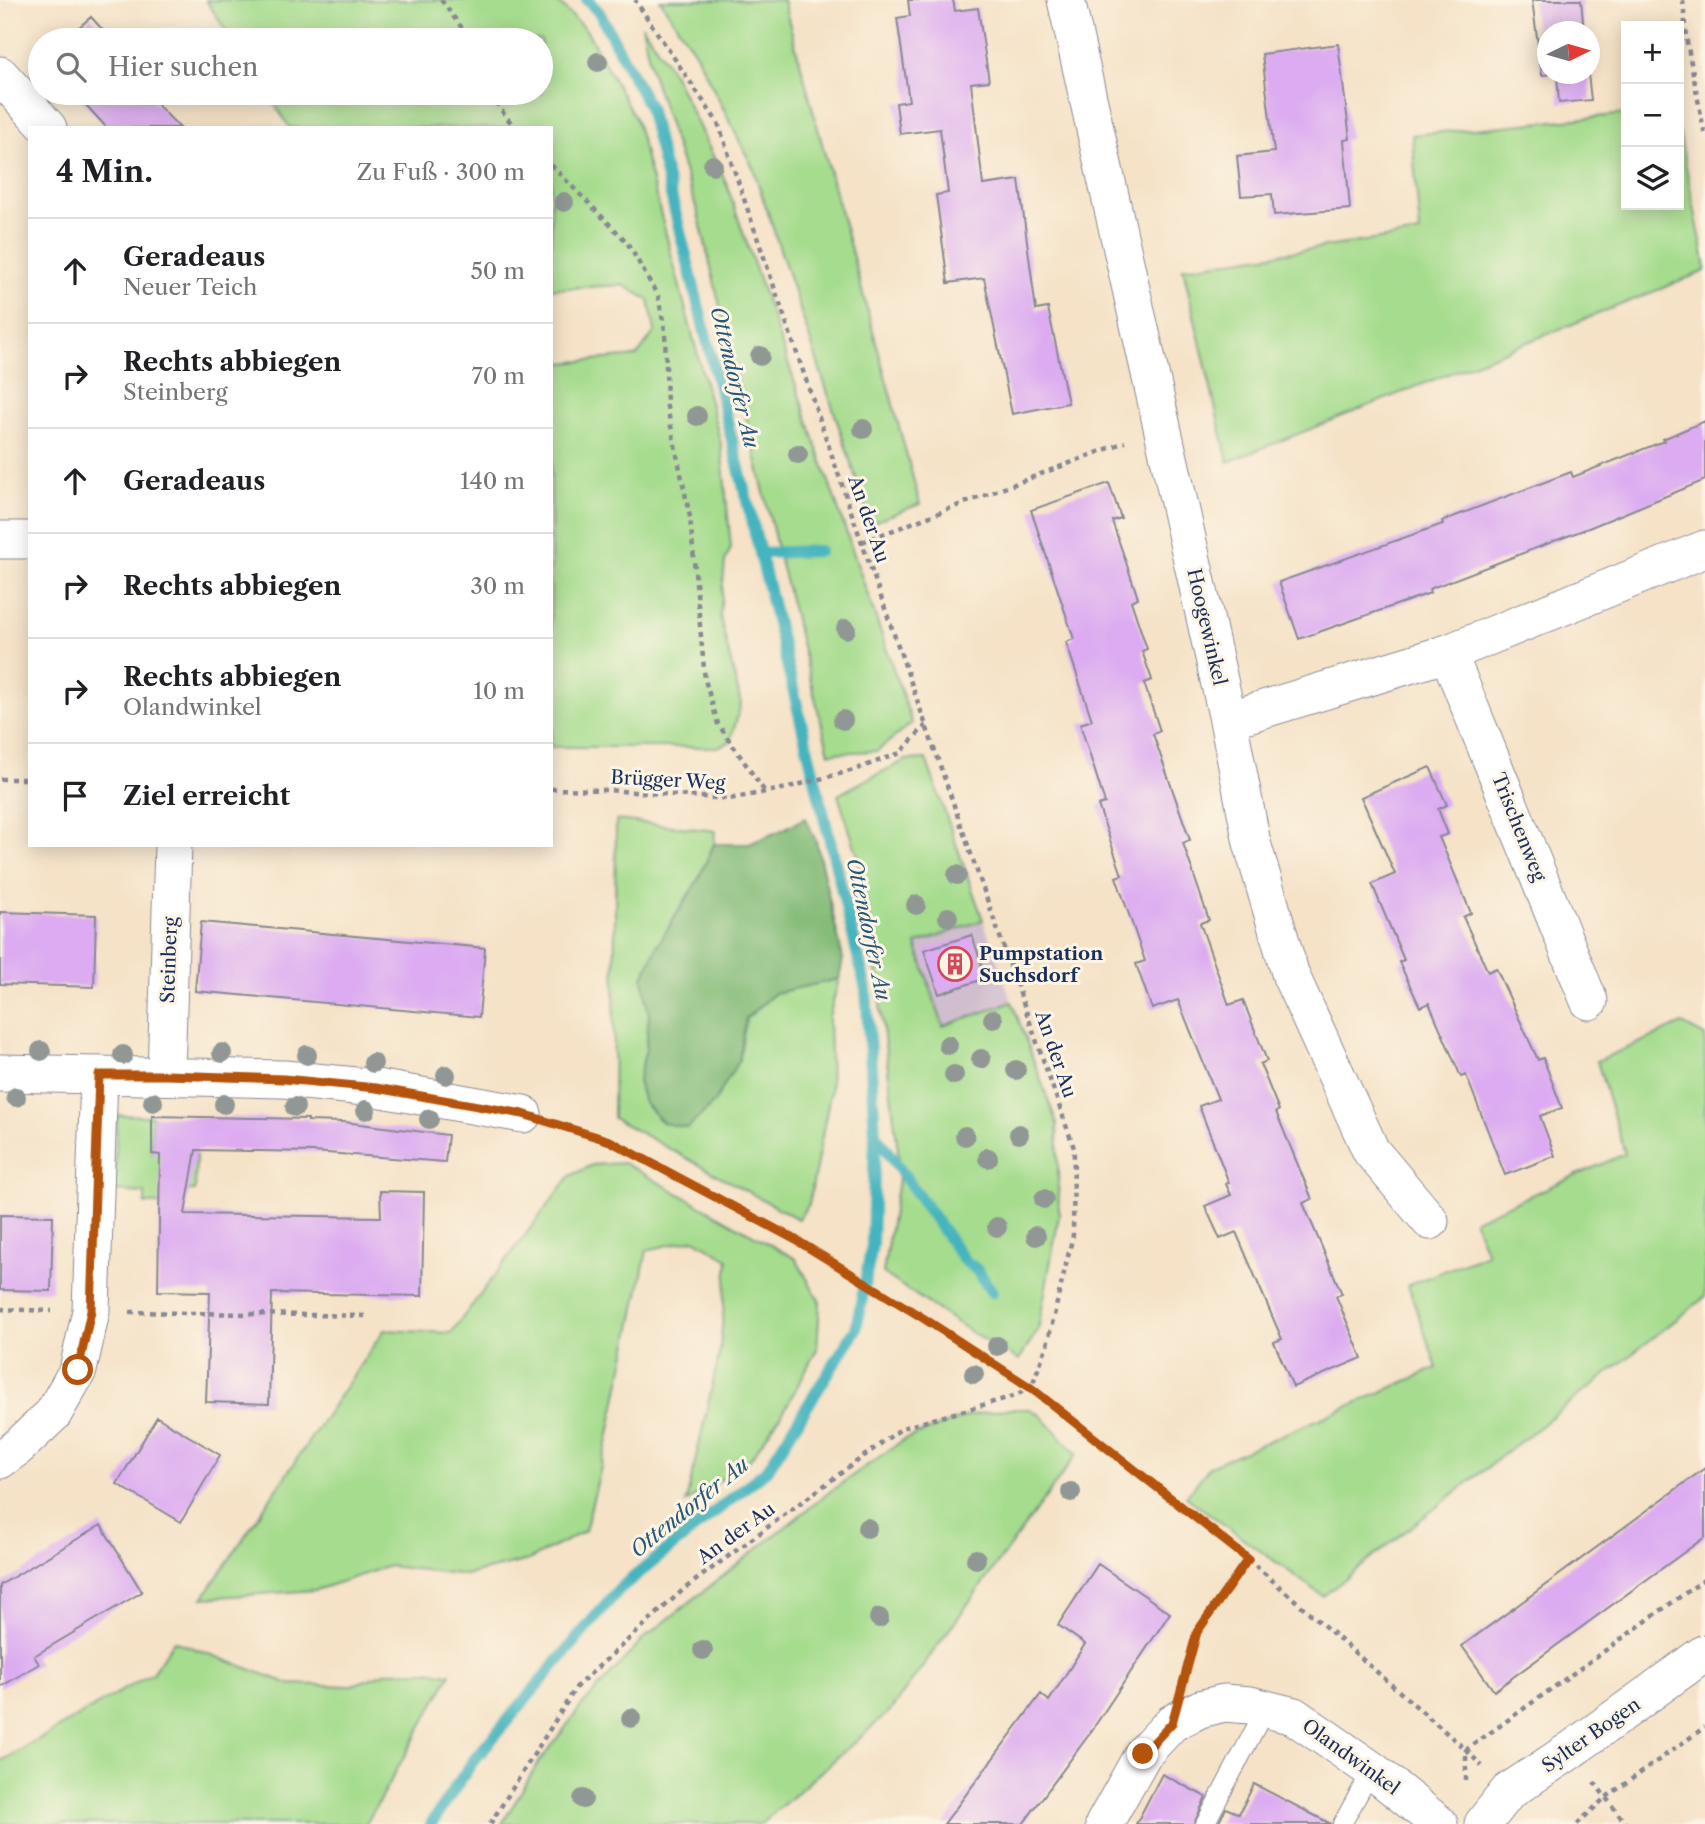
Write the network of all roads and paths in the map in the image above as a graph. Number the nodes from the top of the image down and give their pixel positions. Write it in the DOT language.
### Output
graph roads {
  1 [pos="441,0"];
  2 [pos="635,0"];
  3 [pos="1066,0"];
  4 [pos="1682,0"];
  5 [pos="462,28"];
  6 [pos="0,75"];
  7 [pos="499,105"];
  8 [pos="46,126"];
  9 [pos="514,126"];
  10 [pos="1705,136"];
  11 [pos="553,167"];
  12 [pos="1161,429"];
  13 [pos="0,540"];
  14 [pos="28,540"];
  15 [pos="862,542"];
  16 [pos="1705,549"];
  17 [pos="1448,653"];
  18 [pos="1228,720"];
  19 [pos="926,725"];
  20 [pos="0,779"];
  21 [pos="28,779"];
  22 [pos="553,789"];
  23 [pos="765,792"];
  24 [pos="173,847"];
  25 [pos="1589,1001"];
  26 [pos="0,1073"];
  27 [pos="99,1075"];
  28 [pos="166,1075"];
  29 [pos="523,1114"];
  30 [pos="1430,1221"];
  31 [pos="0,1309"];
  32 [pos="91,1311"];
  33 [pos="369,1316"];
  34 [pos="1031,1388"];
  35 [pos="0,1460"];
  36 [pos="1248,1559"];
  37 [pos="1705,1579"];
  38 [pos="1705,1653"];
  39 [pos="1266,1709"];
  40 [pos="1172,1723"];
  41 [pos="1705,1727"];
  42 [pos="1466,1750"];
  43 [pos="1572,1750"];
  44 [pos="1372,1770"];
  45 [pos="1466,1787"];
  46 [pos="1508,1792"];
  47 [pos="1605,1798"];
  48 [pos="490,1824"];
  49 [pos="1104,1824"];
  50 [pos="1205,1824"];
  51 [pos="1342,1824"];
  52 [pos="1439,1824"];
  53 [pos="1483,1824"];
  54 [pos="1577,1824"];
  55 [pos="1626,1824"];
  1 -- 5 [label="path"];
  2 -- 15 [label="path, An der Au"];
  3 -- 12 [label="street, Hoogewinkel"];
  4 -- 10 [label="path"];
  6 -- 8 [label="street"];
  7 -- 9 [label="path"];
  11 -- 23 [label="path"];
  12 -- 15 [label="path"];
  12 -- 18 [label="street, Hoogewinkel"];
  13 -- 14 [label="street"];
  15 -- 19 [label="path, An der Au"];
  16 -- 17 [label="street"];
  17 -- 18 [label="street"];
  17 -- 25 [label="street, Trischenweg"];
  18 -- 30 [label="street, Hoogewinkel"];
  19 -- 23 [label="path, Brügger Weg"];
  19 -- 34 [label="path, An der Au"];
  20 -- 21 [label="path"];
  22 -- 23 [label="path, Brügger Weg"];
  24 -- 28 [label="street, Steinberg"];
  26 -- 27 [label="street"];
  27 -- 28 [label="street"];
  27 -- 32 [label="street"];
  28 -- 29 [label="street"];
  29 -- 34 [label="path"];
  31 -- 32 [label="path"];
  32 -- 33 [label="path"];
  32 -- 35 [label="street"];
  34 -- 36 [label="path"];
  34 -- 48 [label="path, An der Au"];
  36 -- 40 [label="path"];
  36 -- 42 [label="path"];
  37 -- 42 [label="path"];
  38 -- 43 [label="street, Sylter Bogen"];
  39 -- 40 [label="street, Olandwinkel"];
  39 -- 44 [label="street, Olandwinkel"];
  39 -- 50 [label="lane"];
  40 -- 49 [label="street, Olandwinkel"];
  41 -- 47 [label="path"];
  42 -- 45 [label="path"];
  42 -- 46 [label="path"];
  43 -- 46 [label="street, Sylter Bogen"];
  43 -- 47 [label="path"];
  44 -- 51 [label="lane"];
  44 -- 52 [label="street, Olandwinkel"];
  46 -- 53 [label="street, Sylter Bogen"];
  47 -- 54 [label="path"];
  47 -- 55 [label="path"];
}
